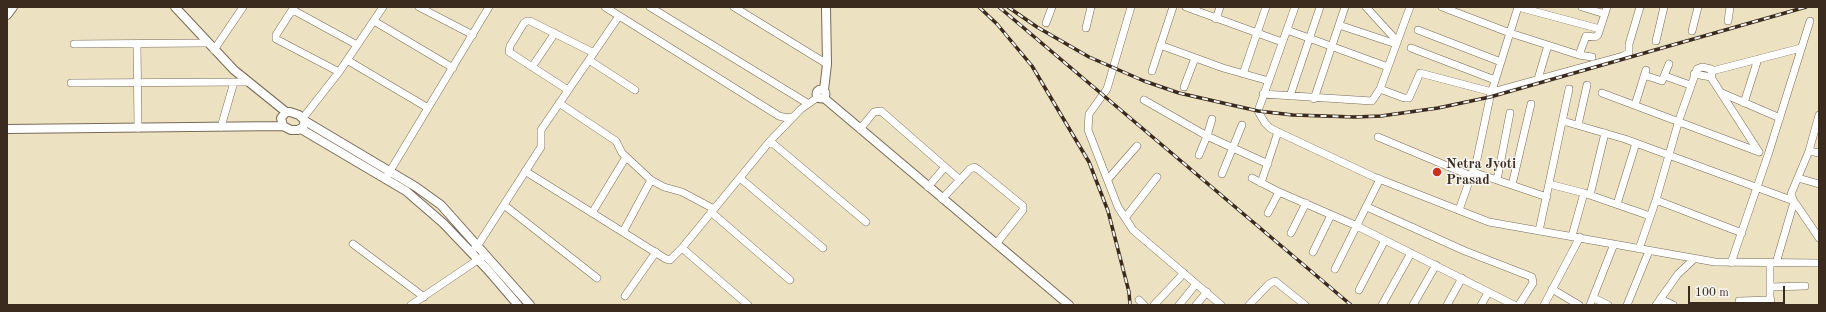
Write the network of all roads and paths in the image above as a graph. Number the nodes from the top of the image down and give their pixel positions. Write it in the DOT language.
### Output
graph roads {
  1 [pos="13,7"];
  2 [pos="175,7"];
  3 [pos="243,7"];
  4 [pos="383,7"];
  5 [pos="419,7"];
  6 [pos="489,7"];
  7 [pos="605,7"];
  8 [pos="650,7"];
  9 [pos="734,7"];
  10 [pos="826,7"];
  11 [pos="1052,7"];
  12 [pos="1091,7"];
  13 [pos="1131,7"];
  14 [pos="1173,7"];
  15 [pos="1186,7"];
  16 [pos="1220,7"];
  17 [pos="1266,7"];
  18 [pos="1295,7"];
  19 [pos="1320,7"];
  20 [pos="1345,7"];
  21 [pos="1366,7"];
  22 [pos="1410,7"];
  23 [pos="1442,7"];
  24 [pos="1518,7"];
  25 [pos="1582,7"];
  26 [pos="1640,7"];
  27 [pos="1664,7"];
  28 [pos="1698,7"];
  29 [pos="1730,7"];
  30 [pos="294,8"];
  31 [pos="1606,10"];
  32 [pos="7,15"];
  33 [pos="619,16"];
  34 [pos="1216,19"];
  35 [pos="374,21"];
  36 [pos="1728,21"];
  37 [pos="1810,21"];
  38 [pos="1046,23"];
  39 [pos="1339,25"];
  40 [pos="1086,28"];
  41 [pos="1600,29"];
  42 [pos="1287,30"];
  43 [pos="1418,30"];
  44 [pos="1692,31"];
  45 [pos="555,33"];
  46 [pos="1257,33"];
  47 [pos="1510,33"];
  48 [pos="473,35"];
  49 [pos="1310,38"];
  50 [pos="1656,41"];
  51 [pos="207,42"];
  52 [pos="1282,42"];
  53 [pos="1397,43"];
  54 [pos="74,44"];
  55 [pos="137,44"];
  56 [pos="357,45"];
  57 [pos="1160,45"];
  58 [pos="1548,45"];
  59 [pos="1332,47"];
  60 [pos="1411,48"];
  61 [pos="1801,48"];
  62 [pos="214,50"];
  63 [pos="594,53"];
  64 [pos="1579,55"];
  65 [pos="1592,57"];
  66 [pos="1195,58"];
  67 [pos="1758,59"];
  68 [pos="347,60"];
  69 [pos="589,60"];
  70 [pos="1501,62"];
  71 [pos="827,64"];
  72 [pos="1669,64"];
  73 [pos="532,66"];
  74 [pos="1388,67"];
  75 [pos="453,68"];
  76 [pos="1152,71"];
  77 [pos="339,72"];
  78 [pos="1243,74"];
  79 [pos="1712,74"];
  80 [pos="1665,76"];
  81 [pos="1538,79"];
  82 [pos="1269,80"];
  83 [pos="1495,80"];
  84 [pos="234,82"];
  85 [pos="248,82"];
  86 [pos="71,83"];
  87 [pos="138,83"];
  88 [pos="1587,85"];
  89 [pos="1690,86"];
  90 [pos="1184,87"];
  91 [pos="1380,89"];
  92 [pos="1569,89"];
  93 [pos="568,90"];
  94 [pos="635,90"];
  95 [pos="1492,92"];
  96 [pos="1602,93"];
  97 [pos="1722,93"];
  98 [pos="1263,94"];
  99 [pos="822,95"];
  100 [pos="1290,96"];
  101 [pos="1314,98"];
  102 [pos="1144,100"];
  103 [pos="807,103"];
  104 [pos="1744,103"];
  105 [pos="559,104"];
  106 [pos="1531,104"];
  107 [pos="1635,105"];
  108 [pos="428,108"];
  109 [pos="286,112"];
  110 [pos="1510,113"];
  111 [pos="793,116"];
  112 [pos="1780,118"];
  113 [pos="1819,118"];
  114 [pos="304,119"];
  115 [pos="1212,119"];
  116 [pos="1679,120"];
  117 [pos="1563,121"];
  118 [pos="1242,125"];
  119 [pos="1578,125"];
  120 [pos="283,126"];
  121 [pos="220,127"];
  122 [pos="138,128"];
  123 [pos="7,129"];
  124 [pos="301,129"];
  125 [pos="860,130"];
  126 [pos="1278,132"];
  127 [pos="1605,133"];
  128 [pos="1207,136"];
  129 [pos="1378,137"];
  130 [pos="770,141"];
  131 [pos="1636,143"];
  132 [pos="1137,146"];
  133 [pos="1232,149"];
  134 [pos="1809,151"];
  135 [pos="1759,152"];
  136 [pos="1819,153"];
  137 [pos="1199,155"];
  138 [pos="1669,155"];
  139 [pos="1768,155"];
  140 [pos="626,157"];
  141 [pos="1268,164"];
  142 [pos="945,167"];
  143 [pos="525,171"];
  144 [pos="1222,174"];
  145 [pos="1472,174"];
  146 [pos="388,175"];
  147 [pos="1157,177"];
  148 [pos="740,178"];
  149 [pos="1108,178"];
  150 [pos="1252,178"];
  151 [pos="1798,178"];
  152 [pos="1380,179"];
  153 [pos="651,180"];
  154 [pos="960,180"];
  155 [pos="1497,180"];
  156 [pos="1261,183"];
  157 [pos="1549,184"];
  158 [pos="1819,184"];
  159 [pos="1512,185"];
  160 [pos="928,187"];
  161 [pos="1756,188"];
  162 [pos="1279,192"];
  163 [pos="1587,194"];
  164 [pos="1547,197"];
  165 [pos="942,199"];
  166 [pos="1656,200"];
  167 [pos="1794,202"];
  168 [pos="1306,203"];
  169 [pos="504,204"];
  170 [pos="1617,204"];
  171 [pos="1367,207"];
  172 [pos="1459,210"];
  173 [pos="713,211"];
  174 [pos="592,212"];
  175 [pos="1268,213"];
  176 [pos="1331,215"];
  177 [pos="1650,216"];
  178 [pos="1125,218"];
  179 [pos="866,222"];
  180 [pos="1357,226"];
  181 [pos="1539,231"];
  182 [pos="623,232"];
  183 [pos="1291,233"];
  184 [pos="1742,233"];
  185 [pos="1818,233"];
  186 [pos="1572,236"];
  187 [pos="1580,238"];
  188 [pos="1385,240"];
  189 [pos="353,244"];
  190 [pos="996,244"];
  191 [pos="1614,244"];
  192 [pos="478,245"];
  193 [pos="682,248"];
  194 [pos="823,248"];
  195 [pos="1639,249"];
  196 [pos="1649,251"];
  197 [pos="471,252"];
  198 [pos="656,252"];
  199 [pos="1313,252"];
  200 [pos="1411,253"];
  201 [pos="486,254"];
  202 [pos="478,259"];
  203 [pos="1694,259"];
  204 [pos="1731,263"];
  205 [pos="1773,263"];
  206 [pos="1819,263"];
  207 [pos="1436,265"];
  208 [pos="1335,269"];
  209 [pos="1184,273"];
  210 [pos="597,278"];
  211 [pos="1462,278"];
  212 [pos="790,280"];
  213 [pos="1196,284"];
  214 [pos="1771,286"];
  215 [pos="1805,286"];
  216 [pos="1552,289"];
  217 [pos="1359,290"];
  218 [pos="1206,292"];
  219 [pos="1488,293"];
  220 [pos="625,296"];
  221 [pos="424,297"];
  222 [pos="1594,298"];
  223 [pos="1739,301"];
  224 [pos="1658,302"];
  225 [pos="1770,303"];
  226 [pos="411,305"];
  227 [pos="518,305"];
  228 [pos="530,305"];
  229 [pos="748,305"];
  230 [pos="1069,305"];
  231 [pos="1154,305"];
  232 [pos="1179,305"];
  233 [pos="1196,305"];
  234 [pos="1222,305"];
  235 [pos="1249,305"];
  236 [pos="1305,305"];
  237 [pos="1382,305"];
  238 [pos="1413,305"];
  239 [pos="1447,305"];
  240 [pos="1481,305"];
  241 [pos="1514,305"];
  242 [pos="1518,305"];
  243 [pos="1544,305"];
  244 [pos="1579,305"];
  245 [pos="1590,305"];
  246 [pos="1608,305"];
  247 [pos="1627,305"];
  248 [pos="1673,305"];
  1 -- 32 [label="street"];
  2 -- 51 [label="street"];
  3 -- 62 [label="street"];
  4 -- 35 [label="street"];
  5 -- 48 [label="street"];
  6 -- 48 [label="street"];
  7 -- 33 [label="street"];
  8 -- 103 [label="street"];
  9 -- 71 [label="street"];
  10 -- 71 [label="street"];
  11 -- 38 [label="street"];
  12 -- 40 [label="street"];
  13 -- 149 [label="street"];
  14 -- 57 [label="street"];
  15 -- 34 [label="street"];
  16 -- 34 [label="street"];
  17 -- 46 [label="street"];
  18 -- 42 [label="street"];
  19 -- 49 [label="street"];
  20 -- 39 [label="street"];
  21 -- 53 [label="street"];
  22 -- 53 [label="street"];
  23 -- 47 [label="street"];
  24 -- 41 [label="street"];
  24 -- 47 [label="street"];
  25 -- 31 [label="street"];
  26 -- 81 [label="street"];
  27 -- 50 [label="street"];
  28 -- 44 [label="street"];
  29 -- 36 [label="street"];
  30 -- 56 [label="street"];
  30 -- 77 [label="street"];
  31 -- 41 [label="street"];
  33 -- 63 [label="street"];
  33 -- 111 [label="street"];
  34 -- 46 [label="street"];
  35 -- 56 [label="street"];
  35 -- 75 [label="street"];
  37 -- 61 [label="street"];
  39 -- 53 [label="street"];
  39 -- 59 [label="street"];
  41 -- 64 [label="street"];
  42 -- 49 [label="street"];
  42 -- 52 [label="street"];
  43 -- 70 [label="street"];
  45 -- 63 [label="street"];
  45 -- 73 [label="street"];
  45 -- 73 [label="street"];
  46 -- 52 [label="street"];
  46 -- 78 [label="street"];
  47 -- 58 [label="street"];
  47 -- 70 [label="street"];
  48 -- 75 [label="street"];
  49 -- 59 [label="street"];
  49 -- 100 [label="street"];
  51 -- 55 [label="street"];
  51 -- 62 [label="street"];
  52 -- 82 [label="street"];
  53 -- 74 [label="street"];
  54 -- 55 [label="street"];
  55 -- 87 [label="street"];
  56 -- 68 [label="street"];
  57 -- 66 [label="street"];
  57 -- 76 [label="street"];
  58 -- 64 [label="street"];
  58 -- 81 [label="street"];
  59 -- 74 [label="street"];
  59 -- 101 [label="street"];
  60 -- 83 [label="street"];
  61 -- 67 [label="street"];
  61 -- 112 [label="street"];
  62 -- 85 [label="street"];
  63 -- 69 [label="street"];
  64 -- 65 [label="street"];
  66 -- 78 [label="street"];
  66 -- 90 [label="street"];
  67 -- 79 [label="street"];
  67 -- 104 [label="street"];
  68 -- 77 [label="street"];
  68 -- 108 [label="street"];
  69 -- 93 [label="street"];
  69 -- 94 [label="street"];
  70 -- 83 [label="street"];
  71 -- 99 [label="street"];
  72 -- 80 [label="street"];
  73 -- 93 [label="street"];
  74 -- 91 [label="street"];
  75 -- 108 [label="street"];
  77 -- 114 [label="street"];
  78 -- 82 [label="street"];
  79 -- 89 [label="street"];
  79 -- 97 [label="street"];
  80 -- 89 [label="street"];
  80 -- 107 [label="street"];
  81 -- 95 [label="street"];
  82 -- 98 [label="street"];
  83 -- 95 [label="street"];
  84 -- 85 [label="street"];
  84 -- 87 [label="street"];
  84 -- 121 [label="street"];
  85 -- 109 [label="street"];
  86 -- 87 [label="street"];
  87 -- 122 [label="street"];
  88 -- 119 [label="street"];
  89 -- 116 [label="street"];
  91 -- 95 [label="street"];
  91 -- 101 [label="street"];
  92 -- 117 [label="street"];
  93 -- 105 [label="street"];
  95 -- 145 [label="street"];
  96 -- 107 [label="street"];
  97 -- 104 [label="street"];
  97 -- 135 [label="street"];
  98 -- 100 [label="street"];
  98 -- 126 [label="street"];
  99 -- 103 [label="street"];
  99 -- 125 [label="street"];
  100 -- 101 [label="street"];
  102 -- 128 [label="street"];
  103 -- 111 [label="street"];
  104 -- 112 [label="street"];
  105 -- 140 [label="street"];
  105 -- 143 [label="street"];
  106 -- 159 [label="street"];
  107 -- 116 [label="street"];
  108 -- 146 [label="street"];
  109 -- 114 [label="street"];
  109 -- 120 [label="street"];
  110 -- 155 [label="street"];
  111 -- 130 [label="street"];
  112 -- 139 [label="street"];
  113 -- 134 [label="street"];
  114 -- 124 [label="street"];
  114 -- 146 [label="street"];
  115 -- 128 [label="street"];
  116 -- 135 [label="street"];
  116 -- 138 [label="street"];
  117 -- 119 [label="street"];
  117 -- 157 [label="street"];
  118 -- 133 [label="street"];
  119 -- 127 [label="street"];
  120 -- 121 [label="street"];
  120 -- 124 [label="street"];
  121 -- 122 [label="street"];
  122 -- 123 [label="street"];
  124 -- 146 [label="street"];
  125 -- 142 [label="street"];
  125 -- 160 [label="street"];
  126 -- 141 [label="street"];
  126 -- 152 [label="street"];
  127 -- 131 [label="street"];
  127 -- 163 [label="street"];
  128 -- 133 [label="street"];
  128 -- 137 [label="street"];
  129 -- 145 [label="street"];
  130 -- 148 [label="street"];
  130 -- 179 [label="street"];
  131 -- 138 [label="street"];
  131 -- 170 [label="street"];
  132 -- 149 [label="street"];
  133 -- 141 [label="street"];
  133 -- 144 [label="street"];
  134 -- 136 [label="street"];
  134 -- 151 [label="street"];
  135 -- 139 [label="street"];
  138 -- 161 [label="street"];
  138 -- 166 [label="street"];
  139 -- 161 [label="street"];
  140 -- 153 [label="street"];
  140 -- 174 [label="street"];
  141 -- 156 [label="street"];
  142 -- 154 [label="street"];
  142 -- 160 [label="street"];
  143 -- 169 [label="street"];
  143 -- 174 [label="street"];
  145 -- 155 [label="street"];
  145 -- 172 [label="street"];
  146 -- 192 [label="street"];
  146 -- 197 [label="street"];
  147 -- 178 [label="street"];
  148 -- 173 [label="street"];
  148 -- 194 [label="street"];
  149 -- 178 [label="street"];
  150 -- 156 [label="street"];
  151 -- 158 [label="street"];
  151 -- 167 [label="street"];
  152 -- 171 [label="street"];
  152 -- 172 [label="street"];
  153 -- 173 [label="street"];
  153 -- 182 [label="street"];
  154 -- 165 [label="street"];
  154 -- 190 [label="street"];
  155 -- 159 [label="street"];
  156 -- 162 [label="street"];
  157 -- 163 [label="street"];
  157 -- 164 [label="street"];
  159 -- 164 [label="street"];
  160 -- 165 [label="street"];
  161 -- 167 [label="street"];
  161 -- 184 [label="street"];
  162 -- 168 [label="street"];
  162 -- 175 [label="street"];
  163 -- 170 [label="street"];
  163 -- 186 [label="street"];
  164 -- 181 [label="street"];
  165 -- 190 [label="street"];
  166 -- 177 [label="street"];
  166 -- 184 [label="street"];
  167 -- 185 [label="street"];
  167 -- 205 [label="street"];
  168 -- 176 [label="street"];
  168 -- 183 [label="street"];
  169 -- 192 [label="street"];
  169 -- 210 [label="street"];
  170 -- 177 [label="street"];
  171 -- 180 [label="street"];
  171 -- 242 [label="street"];
  172 -- 181 [label="street"];
  173 -- 193 [label="street"];
  173 -- 212 [label="street"];
  174 -- 182 [label="street"];
  176 -- 180 [label="street"];
  176 -- 199 [label="street"];
  177 -- 195 [label="street"];
  178 -- 209 [label="street"];
  180 -- 188 [label="street"];
  180 -- 208 [label="street"];
  181 -- 186 [label="street"];
  182 -- 198 [label="street"];
  184 -- 204 [label="street"];
  186 -- 187 [label="street"];
  187 -- 191 [label="street"];
  187 -- 216 [label="street"];
  188 -- 200 [label="street"];
  188 -- 217 [label="street"];
  189 -- 221 [label="street"];
  190 -- 230 [label="street"];
  191 -- 195 [label="street"];
  191 -- 222 [label="street"];
  192 -- 197 [label="street"];
  192 -- 201 [label="street"];
  193 -- 198 [label="street"];
  193 -- 229 [label="street"];
  195 -- 196 [label="street"];
  196 -- 203 [label="street"];
  196 -- 247 [label="street"];
  197 -- 202 [label="street"];
  198 -- 220 [label="street"];
  200 -- 207 [label="street"];
  200 -- 237 [label="street"];
  201 -- 202 [label="street"];
  201 -- 228 [label="street"];
  202 -- 221 [label="street"];
  202 -- 227 [label="street"];
  203 -- 204 [label="street"];
  203 -- 224 [label="street"];
  204 -- 205 [label="street"];
  205 -- 206 [label="street"];
  205 -- 214 [label="street"];
  207 -- 211 [label="street"];
  207 -- 238 [label="street"];
  209 -- 213 [label="street"];
  209 -- 231 [label="street"];
  211 -- 219 [label="street"];
  211 -- 239 [label="street"];
  213 -- 218 [label="street"];
  213 -- 232 [label="street"];
  214 -- 215 [label="street"];
  214 -- 225 [label="street"];
  216 -- 243 [label="street"];
  216 -- 244 [label="street"];
  218 -- 233 [label="street"];
  218 -- 234 [label="street"];
  219 -- 240 [label="street"];
  219 -- 241 [label="street"];
  221 -- 226 [label="street"];
  222 -- 245 [label="street"];
  222 -- 246 [label="street"];
  223 -- 225 [label="street"];
  224 -- 248 [label="street"];
  235 -- 236 [label="street"];
}
